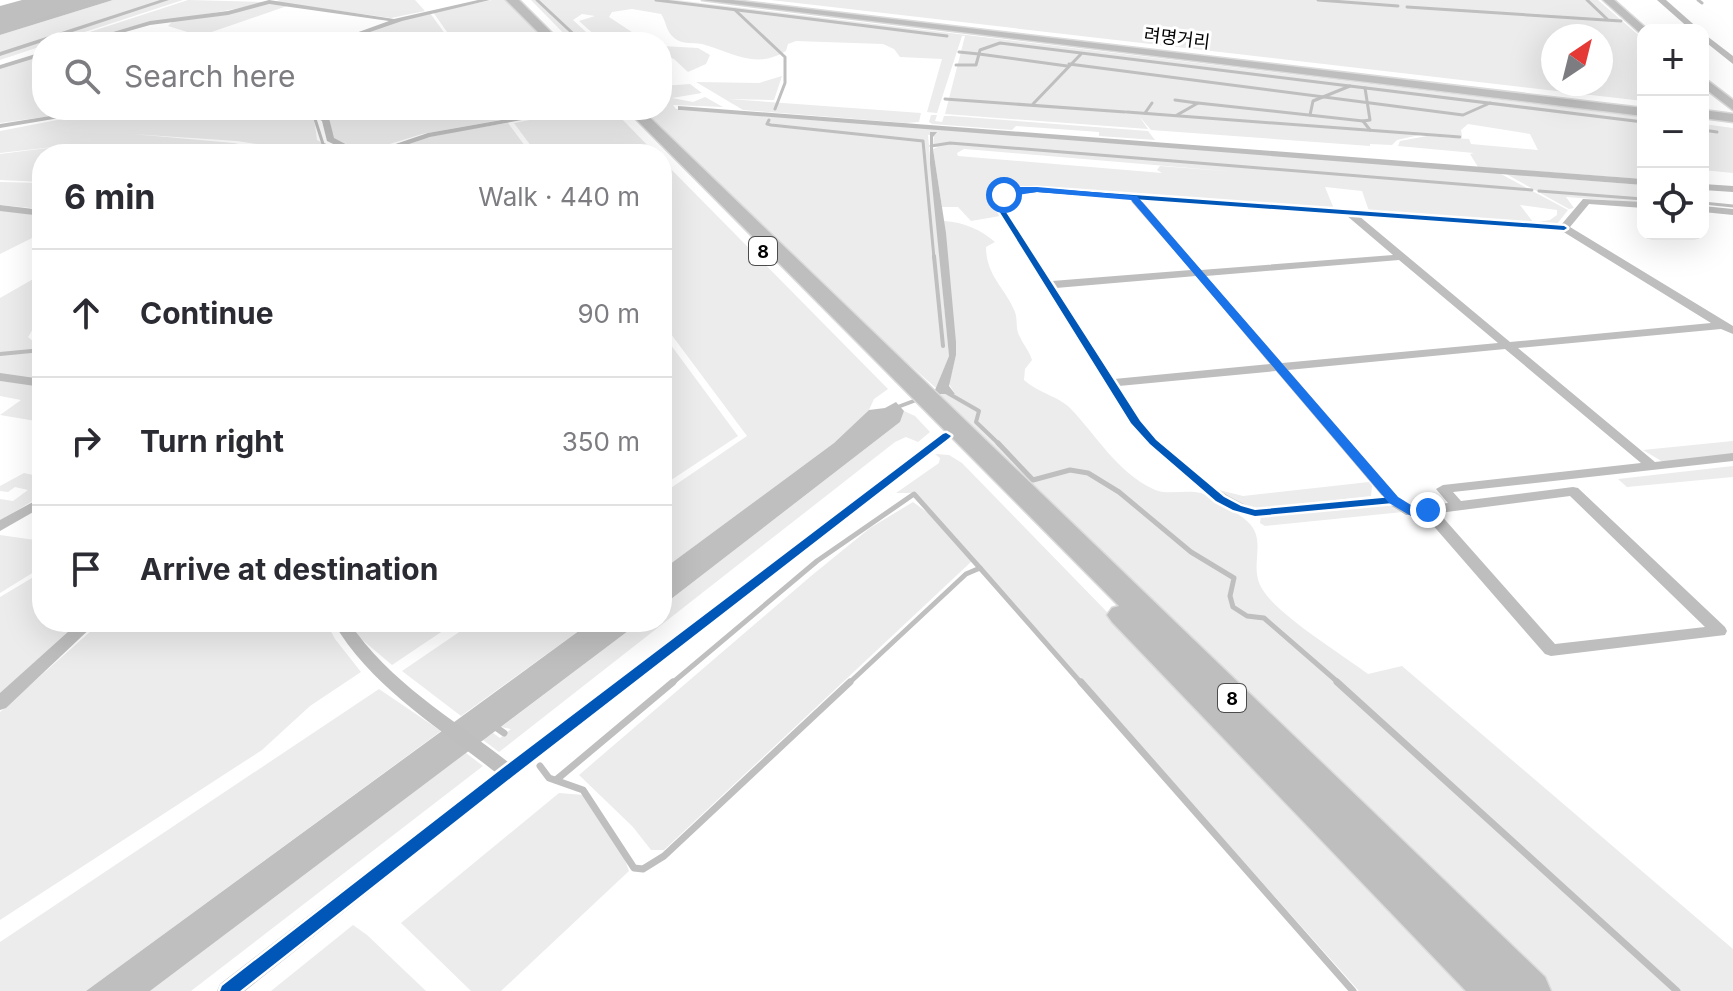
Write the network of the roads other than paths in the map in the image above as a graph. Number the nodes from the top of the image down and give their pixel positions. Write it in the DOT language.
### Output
graph roads {
  1 [pos="166,0"];
  2 [pos="487,0"];
  3 [pos="512,0"];
  4 [pos="523,0"];
  5 [pos="707,0"];
  6 [pos="744,0"];
  7 [pos="1608,0"];
  8 [pos="1661,0"];
  9 [pos="272,1"];
  10 [pos="396,20"];
  11 [pos="1689,24"];
  12 [pos="1637,25"];
  13 [pos="68,32"];
  14 [pos="118,32"];
  15 [pos="362,32"];
  16 [pos="545,32"];
  17 [pos="555,32"];
  18 [pos="1709,41"];
  19 [pos="32,44"];
  20 [pos="0,54"];
  21 [pos="32,57"];
  22 [pos="1733,61"];
  23 [pos="0,67"];
  24 [pos="1709,86"];
  25 [pos="1733,106"];
  26 [pos="681,108"];
  27 [pos="1637,108"];
  28 [pos="1637,108"];
  29 [pos="1709,118"];
  30 [pos="48,120"];
  31 [pos="326,120"];
  32 [pos="514,120"];
  33 [pos="634,120"];
  34 [pos="644,120"];
  35 [pos="1733,120"];
  36 [pos="0,128"];
  37 [pos="340,144"];
  38 [pos="401,144"];
  39 [pos="659,144"];
  40 [pos="667,144"];
  41 [pos="672,149"];
  42 [pos="672,157"];
  43 [pos="1637,182"];
  44 [pos="1709,187"];
  45 [pos="1733,189"];
  46 [pos="1134,198"];
  47 [pos="1637,205"];
  48 [pos="0,208"];
  49 [pos="1709,210"];
  50 [pos="32,212"];
  51 [pos="1733,212"];
  52 [pos="1349,213"];
  53 [pos="1564,228"];
  54 [pos="1400,257"];
  55 [pos="1198,274"];
  56 [pos="1047,285"];
  57 [pos="1728,328"];
  58 [pos="1509,347"];
  59 [pos="1280,368"];
  60 [pos="0,377"];
  61 [pos="32,382"];
  62 [pos="1110,383"];
  63 [pos="917,398"];
  64 [pos="946,436"];
  65 [pos="1733,457"];
  66 [pos="1651,465"];
  67 [pos="1393,500"];
  68 [pos="1457,505"];
  69 [pos="32,507"];
  70 [pos="1428,510"];
  71 [pos="0,526"];
  72 [pos="78,632"];
  73 [pos="346,632"];
  74 [pos="0,703"];
  75 [pos="508,772"];
  76 [pos="228,991"];
  77 [pos="1493,991"];
  78 [pos="1531,991"];
  1 -- 13 [label="street"];
  2 -- 10 [label="street"];
  3 -- 16 [label="highway"];
  4 -- 17 [label="highway"];
  5 -- 27 [label="main road, 려명거리"];
  6 -- 28 [label="main road, 려명거리"];
  7 -- 12 [label="main road"];
  8 -- 11 [label="street"];
  9 -- 10 [label="street"];
  9 -- 14 [label="street"];
  10 -- 15 [label="street"];
  18 -- 22 [label="street"];
  19 -- 20 [label="street"];
  21 -- 23 [label="street"];
  24 -- 25 [label="main road"];
  26 -- 43 [label="street"];
  29 -- 35 [label="main road"];
  30 -- 36 [label="street"];
  31 -- 37 [label="street"];
  32 -- 38 [label="street"];
  33 -- 39 [label="highway, 8"];
  34 -- 40 [label="highway, 8"];
  41 -- 63 [label="highway, 8"];
  42 -- 63 [label="highway, 8"];
  44 -- 45 [label="street"];
  46 -- 52 [label="street"];
  46 -- 55 [label="street"];
  46 -- 56 [label="street"];
  47 -- 53 [label="street"];
  48 -- 50 [label="street"];
  49 -- 51 [label="street"];
  52 -- 53 [label="street"];
  52 -- 54 [label="street"];
  53 -- 57 [label="street"];
  54 -- 55 [label="street"];
  54 -- 58 [label="street"];
  55 -- 56 [label="street"];
  55 -- 59 [label="street"];
  56 -- 62 [label="street"];
  57 -- 58 [label="street"];
  58 -- 59 [label="street"];
  58 -- 66 [label="street"];
  59 -- 62 [label="street"];
  59 -- 67 [label="street"];
  60 -- 61 [label="street"];
  62 -- 67 [label="street"];
  63 -- 64 [label="highway, 8"];
  63 -- 78 [label="highway, 8"];
  64 -- 75 [label="street"];
  64 -- 77 [label="highway, 8"];
  65 -- 66 [label="street"];
  66 -- 68 [label="street"];
  67 -- 70 [label="street"];
  68 -- 70 [label="street"];
  68 -- 70 [label="street"];
  69 -- 71 [label="street"];
  72 -- 74 [label="street"];
  73 -- 75 [label="street"];
  75 -- 76 [label="street"];
}
